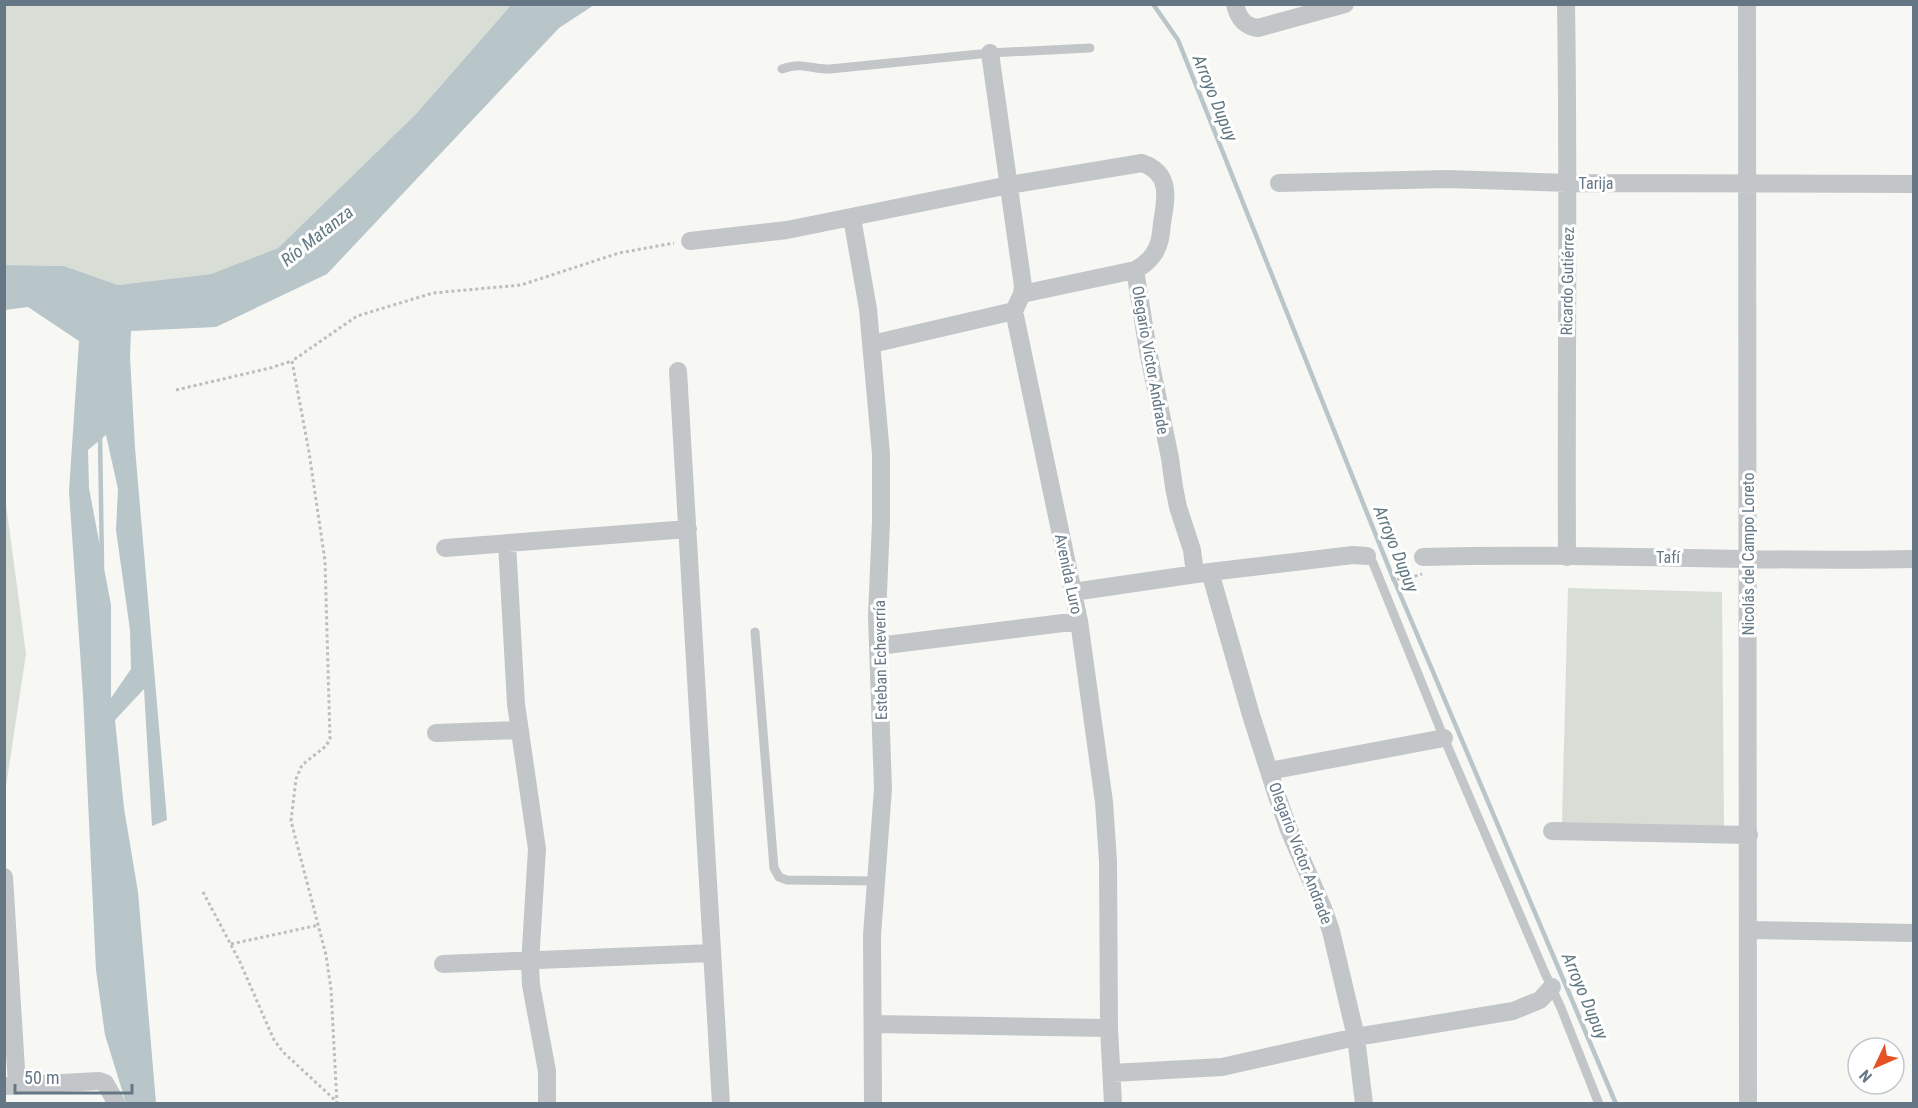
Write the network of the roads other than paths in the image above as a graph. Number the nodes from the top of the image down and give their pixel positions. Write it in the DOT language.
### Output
graph roads {
  1 [pos="1235,4"];
  2 [pos="1345,4"];
  3 [pos="1566,4"];
  4 [pos="1747,4"];
  5 [pos="1090,48"];
  6 [pos="990,52"];
  7 [pos="782,69"];
  8 [pos="1279,183"];
  9 [pos="1568,183"];
  10 [pos="1747,183"];
  11 [pos="1914,184"];
  12 [pos="1009,185"];
  13 [pos="852,218"];
  14 [pos="690,241"];
  15 [pos="1135,270"];
  16 [pos="1022,294"];
  17 [pos="1014,311"];
  18 [pos="872,344"];
  19 [pos="678,371"];
  20 [pos="688,530"];
  21 [pos="507,543"];
  22 [pos="445,548"];
  23 [pos="1367,556"];
  24 [pos="1423,557"];
  25 [pos="1566,557"];
  26 [pos="1749,558"];
  27 [pos="1914,559"];
  28 [pos="1203,573"];
  29 [pos="1073,592"];
  30 [pos="1079,621"];
  31 [pos="755,632"];
  32 [pos="878,646"];
  33 [pos="520,730"];
  34 [pos="436,733"];
  35 [pos="1444,738"];
  36 [pos="1269,771"];
  37 [pos="1552,831"];
  38 [pos="1749,835"];
  39 [pos="4,877"];
  40 [pos="876,881"];
  41 [pos="1749,930"];
  42 [pos="6,933"];
  43 [pos="1914,933"];
  44 [pos="712,953"];
  45 [pos="530,960"];
  46 [pos="443,964"];
  47 [pos="1552,987"];
  48 [pos="874,1024"];
  49 [pos="1109,1028"];
  50 [pos="1356,1037"];
  51 [pos="1112,1072"];
  52 [pos="11,1085"];
  53 [pos="117,1104"];
  54 [pos="547,1104"];
  55 [pos="721,1104"];
  56 [pos="873,1104"];
  57 [pos="1113,1104"];
  58 [pos="1364,1104"];
  59 [pos="1599,1104"];
  60 [pos="1748,1104"];
  1 -- 2 [label="street"];
  3 -- 9 [label="street, Ricardo Gutiérrez"];
  4 -- 10 [label="street, Nicolás del Campo Loreto"];
  5 -- 6 [label="lane"];
  6 -- 7 [label="lane"];
  6 -- 12 [label="street"];
  8 -- 9 [label="street, Tarija"];
  9 -- 10 [label="street, Tarija"];
  9 -- 25 [label="street, Ricardo Gutiérrez"];
  10 -- 11 [label="street, Tarija"];
  10 -- 26 [label="street, Nicolás del Campo Loreto"];
  12 -- 13 [label="street"];
  12 -- 15 [label="street, Olegario Victor Andrade"];
  12 -- 16 [label="street"];
  13 -- 14 [label="street"];
  13 -- 18 [label="street, Esteban Echeverría"];
  15 -- 16 [label="street"];
  15 -- 28 [label="street, Olegario Victor Andrade"];
  16 -- 17 [label="street"];
  17 -- 18 [label="street"];
  17 -- 29 [label="street, Avenida Luro"];
  18 -- 32 [label="street, Esteban Echeverría"];
  19 -- 20 [label="street"];
  20 -- 21 [label="street"];
  20 -- 44 [label="street"];
  21 -- 22 [label="street"];
  21 -- 33 [label="street"];
  23 -- 28 [label="street"];
  23 -- 35 [label="lane"];
  24 -- 25 [label="street, Tafí"];
  25 -- 26 [label="street, Tafí"];
  26 -- 27 [label="street, Tafí"];
  26 -- 38 [label="street, Nicolás del Campo Loreto"];
  28 -- 29 [label="street"];
  28 -- 36 [label="street, Olegario Victor Andrade"];
  29 -- 30 [label="street, Avenida Luro"];
  30 -- 32 [label="street"];
  30 -- 49 [label="street, Avenida Luro"];
  31 -- 40 [label="lane"];
  32 -- 40 [label="street, Esteban Echeverría"];
  33 -- 34 [label="street"];
  33 -- 45 [label="street"];
  35 -- 36 [label="street"];
  35 -- 47 [label="lane"];
  36 -- 50 [label="street, Olegario Victor Andrade"];
  37 -- 38 [label="street"];
  38 -- 41 [label="street, Nicolás del Campo Loreto"];
  39 -- 42 [label="street"];
  40 -- 48 [label="street, Esteban Echeverría"];
  41 -- 43 [label="street"];
  41 -- 60 [label="street, Nicolás del Campo Loreto"];
  42 -- 52 [label="street"];
  44 -- 45 [label="street"];
  44 -- 55 [label="street"];
  45 -- 46 [label="street"];
  45 -- 54 [label="street"];
  47 -- 50 [label="street"];
  47 -- 59 [label="lane"];
  48 -- 49 [label="street"];
  48 -- 56 [label="street, Esteban Echeverría"];
  49 -- 51 [label="street, Avenida Luro"];
  50 -- 51 [label="street"];
  50 -- 58 [label="street, Olegario Victor Andrade"];
  51 -- 57 [label="street, Avenida Luro"];
  52 -- 53 [label="street"];
}
